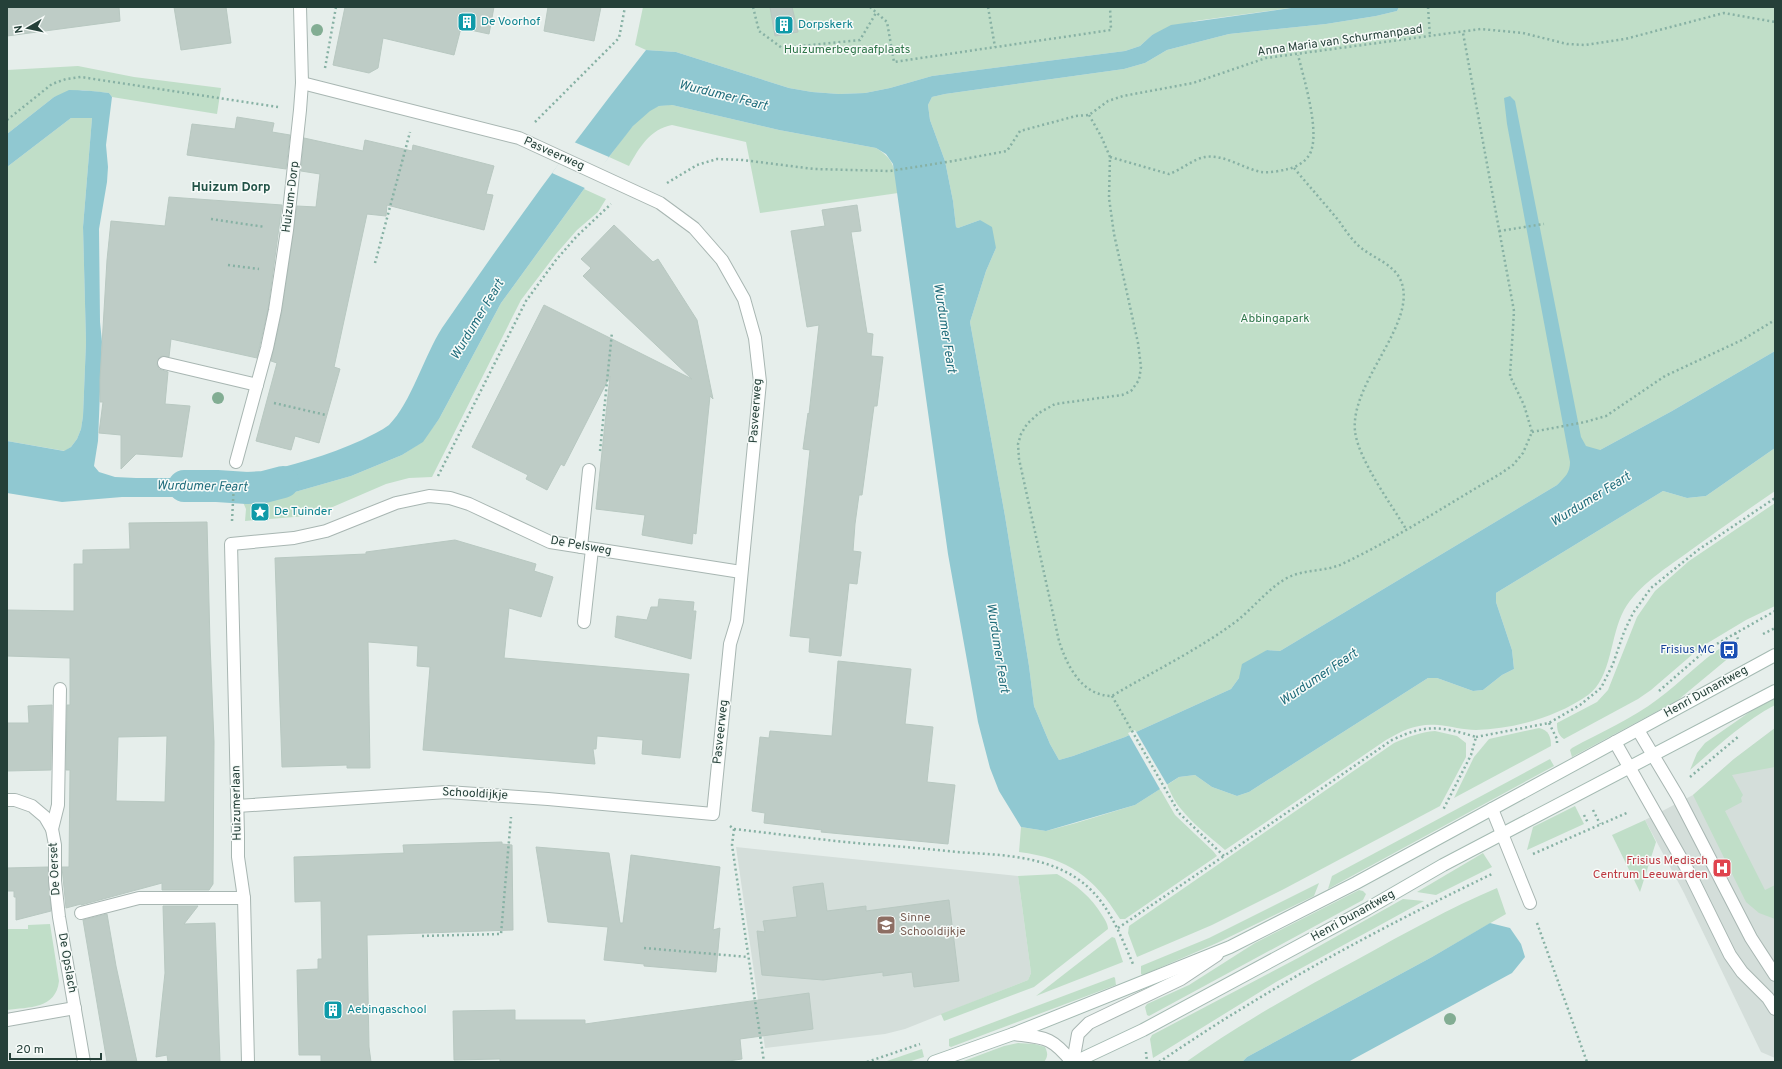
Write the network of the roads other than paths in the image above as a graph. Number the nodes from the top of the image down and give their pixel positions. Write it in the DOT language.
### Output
graph roads {
  1 [pos="300,7"];
  2 [pos="302,83"];
  3 [pos="164,363"];
  4 [pos="257,384"];
  5 [pos="236,462"];
  6 [pos="589,470"];
  7 [pos="231,544"];
  8 [pos="587,548"];
  9 [pos="741,572"];
  10 [pos="584,622"];
  11 [pos="1775,655"];
  12 [pos="60,689"];
  13 [pos="1775,691"];
  14 [pos="1638,730"];
  15 [pos="1615,742"];
  16 [pos="1654,755"];
  17 [pos="1630,768"];
  18 [pos="7,800"];
  19 [pos="237,806"];
  20 [pos="1492,810"];
  21 [pos="713,814"];
  22 [pos="52,829"];
  23 [pos="1502,834"];
  24 [pos="244,898"];
  25 [pos="1530,903"];
  26 [pos="80,913"];
  27 [pos="59,917"];
  28 [pos="1230,947"];
  29 [pos="1775,975"];
  30 [pos="1772,999"];
  31 [pos="75,1008"];
  32 [pos="1775,1009"];
  33 [pos="7,1020"];
  34 [pos="1013,1034"];
  35 [pos="84,1062"];
  36 [pos="248,1062"];
  37 [pos="934,1062"];
  38 [pos="1074,1062"];
  1 -- 2 [label="street, Huizum-Dorp"];
  2 -- 4 [label="street, Huizum-Dorp"];
  2 -- 9 [label="street, Pasveerweg"];
  3 -- 4 [label="street"];
  4 -- 5 [label="street, Huizum-Dorp"];
  6 -- 8 [label="street"];
  7 -- 8 [label="street, De Pelsweg"];
  7 -- 19 [label="street, Huizumerlaan"];
  8 -- 9 [label="street, De Pelsweg"];
  8 -- 10 [label="street"];
  9 -- 21 [label="street, Pasveerweg"];
  11 -- 14 [label="street, Henri Dunantweg"];
  12 -- 22 [label="street"];
  13 -- 16 [label="street, Henri Dunantweg"];
  14 -- 15 [label="street, Henri Dunantweg"];
  14 -- 16 [label="street"];
  15 -- 17 [label="street"];
  15 -- 20 [label="street, Henri Dunantweg"];
  16 -- 17 [label="street, Henri Dunantweg"];
  16 -- 29 [label="street"];
  17 -- 23 [label="street, Henri Dunantweg"];
  17 -- 30 [label="street"];
  18 -- 22 [label="street, De Oerset"];
  19 -- 21 [label="street, Schooldijkje"];
  19 -- 24 [label="street, Huizumerlaan"];
  20 -- 23 [label="street"];
  20 -- 28 [label="street, Henri Dunantweg"];
  22 -- 27 [label="street, De Oerset"];
  23 -- 25 [label="street"];
  23 -- 38 [label="street, Henri Dunantweg"];
  24 -- 26 [label="street"];
  24 -- 36 [label="street, Huizumerlaan"];
  27 -- 31 [label="street, De Opslach"];
  28 -- 34 [label="street, Henri Dunantweg"];
  28 -- 38 [label="street, Henri Dunantweg"];
  30 -- 32 [label="street"];
  31 -- 33 [label="street, De Opslach"];
  31 -- 35 [label="street, De Opslach"];
  34 -- 37 [label="street, Henri Dunantweg"];
  34 -- 38 [label="street"];
}
